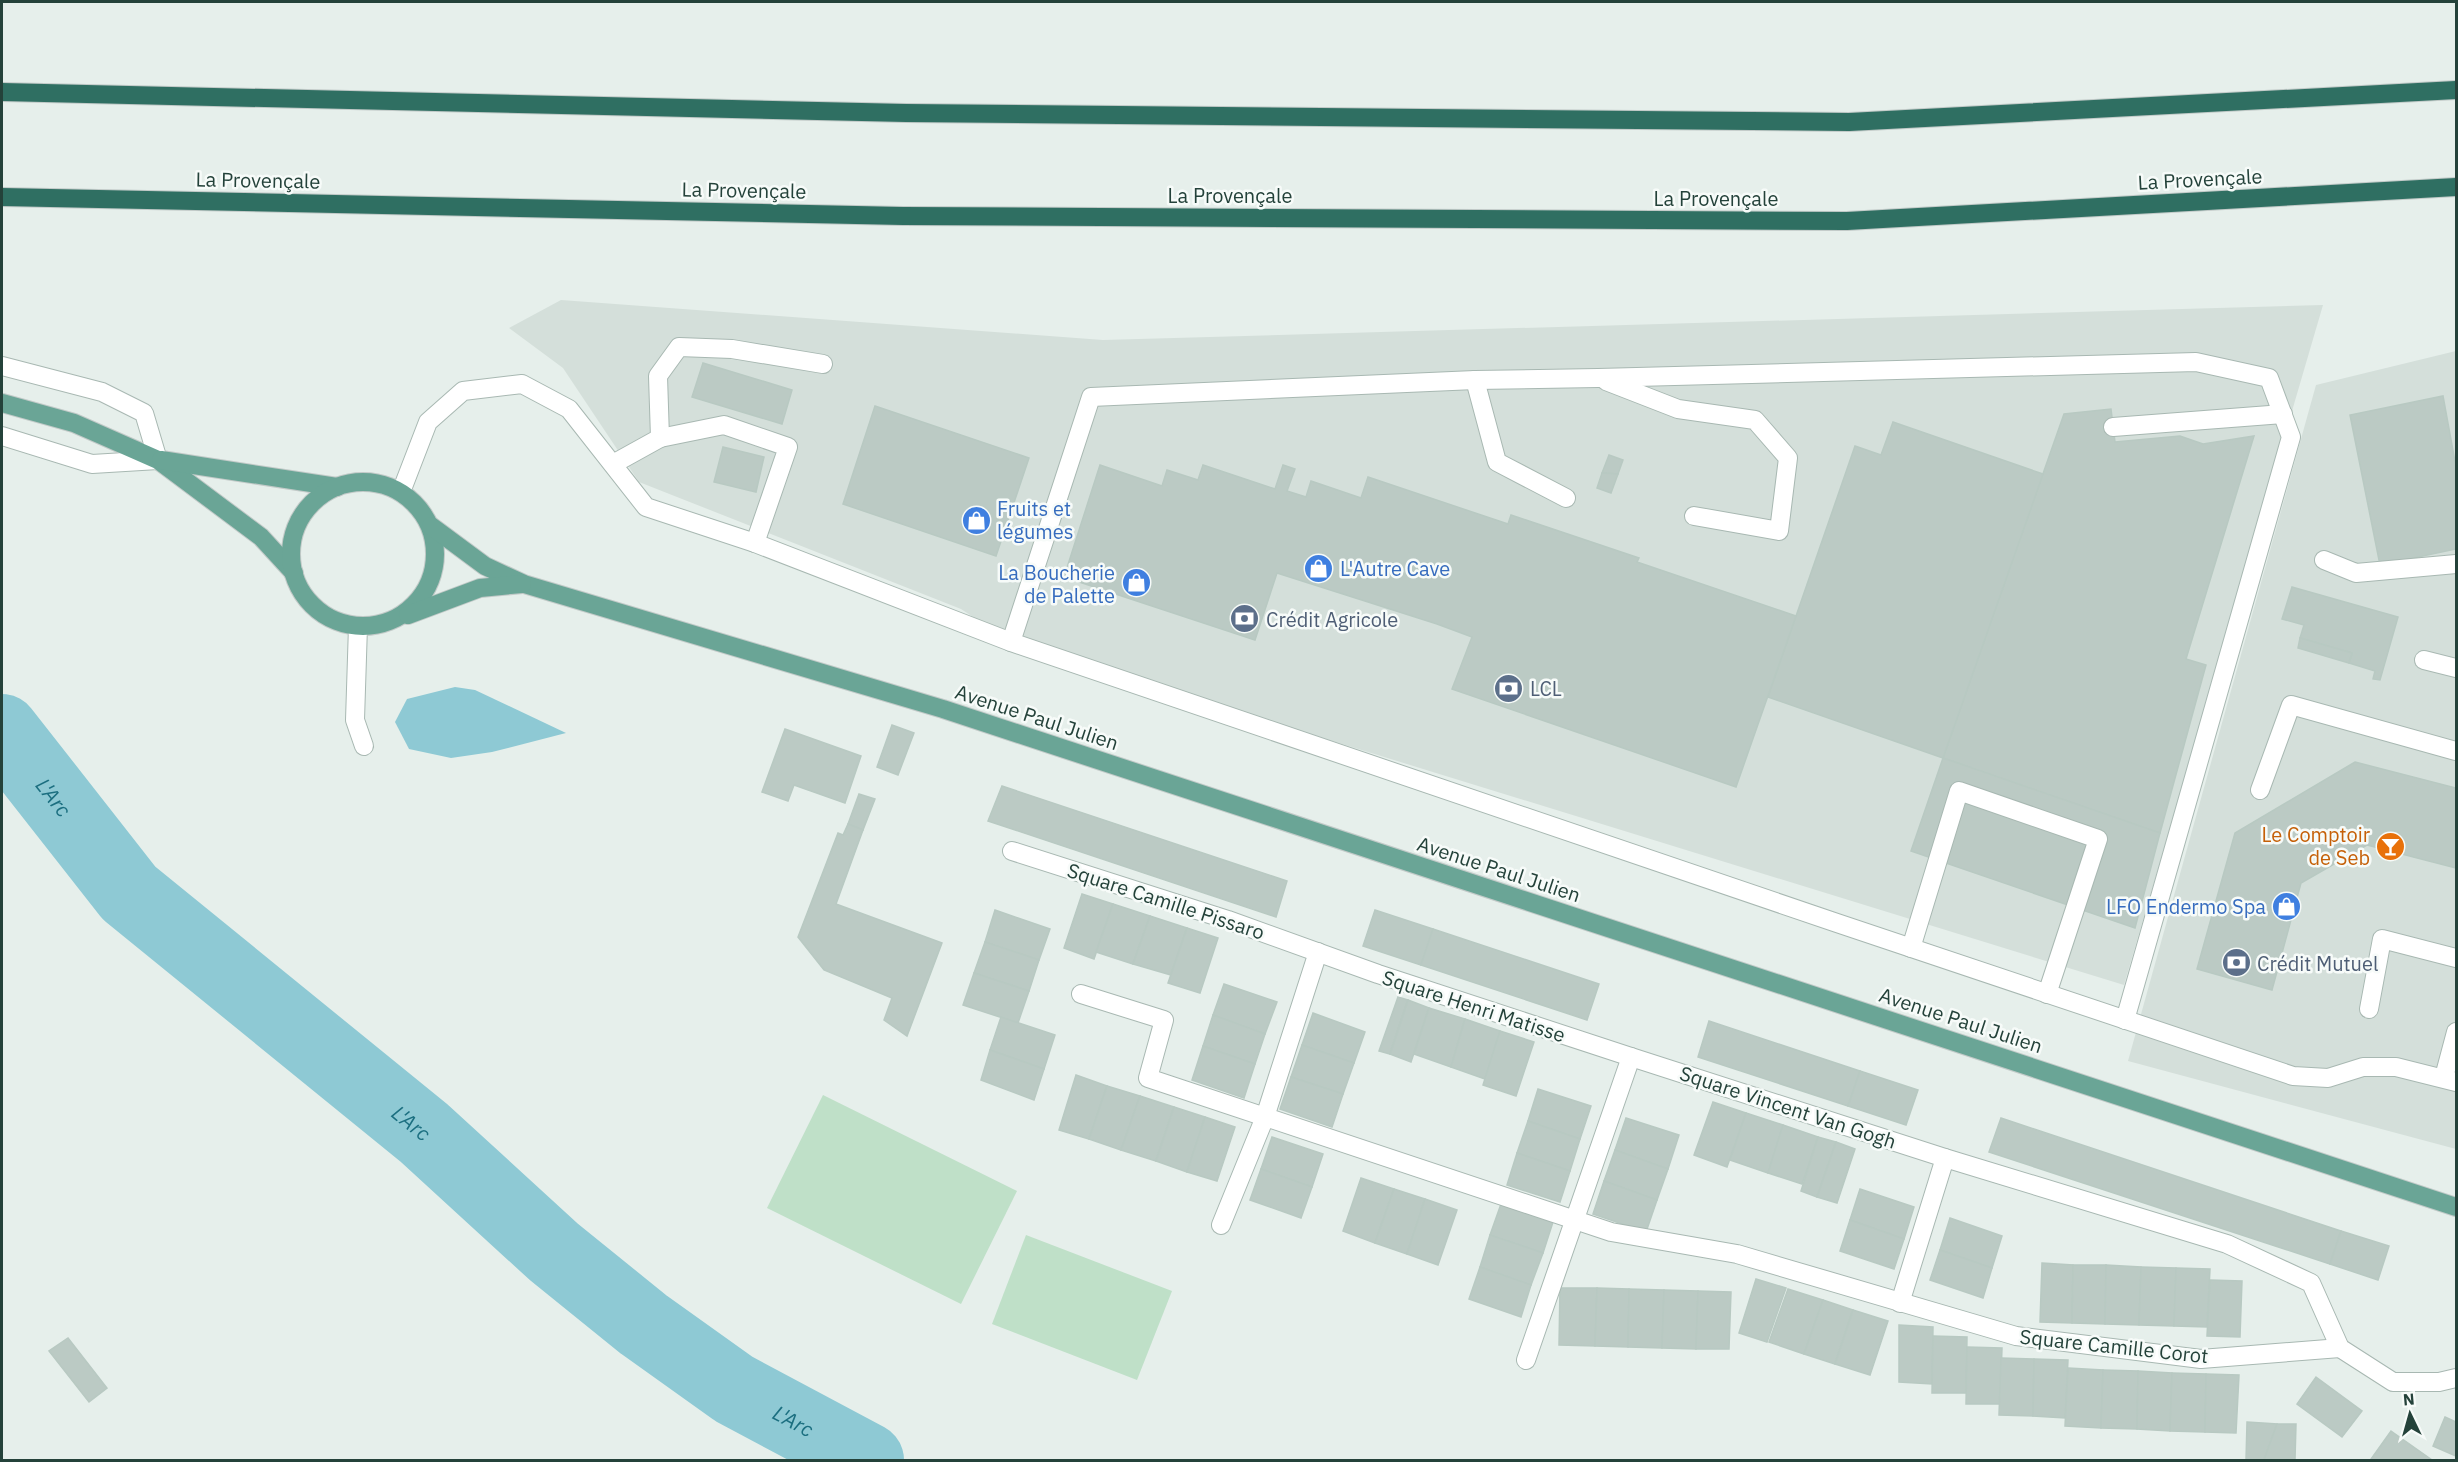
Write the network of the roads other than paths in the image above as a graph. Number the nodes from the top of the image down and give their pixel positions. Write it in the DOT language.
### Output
graph roads {
  1 [pos="2457,90"];
  2 [pos="2,92"];
  3 [pos="2457,187"];
  4 [pos="2,197"];
  5 [pos="823,364"];
  6 [pos="2,366"];
  7 [pos="1599,378"];
  8 [pos="1475,380"];
  9 [pos="2,403"];
  10 [pos="2283,414"];
  11 [pos="2113,427"];
  12 [pos="2,436"];
  13 [pos="660,438"];
  14 [pos="158,460"];
  15 [pos="613,464"];
  16 [pos="337,487"];
  17 [pos="401,492"];
  18 [pos="1566,498"];
  19 [pos="1694,516"];
  20 [pos="431,526"];
  21 [pos="755,543"];
  22 [pos="2324,561"];
  23 [pos="2457,564"];
  24 [pos="294,573"];
  25 [pos="524,584"];
  26 [pos="398,618"];
  27 [pos="358,626"];
  28 [pos="1011,642"];
  29 [pos="2424,660"];
  30 [pos="2457,668"];
  31 [pos="364,746"];
  32 [pos="2457,751"];
  33 [pos="2260,790"];
  34 [pos="1012,851"];
  35 [pos="1911,948"];
  36 [pos="1318,952"];
  37 [pos="2457,958"];
  38 [pos="1081,994"];
  39 [pos="2047,994"];
  40 [pos="2369,1010"];
  41 [pos="2125,1020"];
  42 [pos="2457,1032"];
  43 [pos="1631,1057"];
  44 [pos="2450,1079"];
  45 [pos="1265,1117"];
  46 [pos="1945,1158"];
  47 [pos="2457,1207"];
  48 [pos="1573,1219"];
  49 [pos="1221,1226"];
  50 [pos="1900,1303"];
  51 [pos="2340,1348"];
  52 [pos="1526,1360"];
  53 [pos="2457,1378"];
  1 -- 2 [label="highway"];
  3 -- 4 [label="highway, La Provençale"];
  5 -- 13 [label="street"];
  6 -- 14 [label="street"];
  7 -- 8 [label="street"];
  7 -- 10 [label="street"];
  7 -- 19 [label="street"];
  8 -- 18 [label="street"];
  8 -- 28 [label="street"];
  9 -- 14 [label="main road"];
  10 -- 11 [label="street"];
  10 -- 41 [label="street"];
  12 -- 14 [label="street"];
  13 -- 15 [label="street"];
  13 -- 21 [label="street"];
  14 -- 16 [label="main road"];
  14 -- 24 [label="main road"];
  15 -- 17 [label="street"];
  15 -- 21 [label="street"];
  16 -- 17 [label="main road"];
  16 -- 24 [label="main road"];
  17 -- 20 [label="main road"];
  20 -- 25 [label="main road, Avenue Paul Julien"];
  20 -- 26 [label="main road"];
  21 -- 28 [label="street"];
  22 -- 23 [label="street"];
  24 -- 27 [label="main road"];
  25 -- 26 [label="main road, Avenue Paul Julien"];
  25 -- 47 [label="main road, Avenue Paul Julien"];
  26 -- 27 [label="main road"];
  27 -- 31 [label="street"];
  28 -- 35 [label="street"];
  29 -- 30 [label="street"];
  32 -- 33 [label="street"];
  34 -- 36 [label="street, Square Camille Pissaro"];
  35 -- 39 [label="street"];
  35 -- 39 [label="street"];
  36 -- 43 [label="street, Square Henri Matisse"];
  36 -- 45 [label="street"];
  37 -- 40 [label="street"];
  38 -- 45 [label="street"];
  39 -- 41 [label="street"];
  41 -- 44 [label="street"];
  42 -- 44 [label="street"];
  43 -- 46 [label="street, Square Vincent Van Gogh"];
  43 -- 48 [label="street"];
  45 -- 48 [label="street"];
  45 -- 49 [label="street"];
  46 -- 50 [label="street"];
  46 -- 51 [label="street"];
  48 -- 50 [label="street"];
  48 -- 52 [label="street"];
  50 -- 51 [label="street, Square Camille Corot"];
  51 -- 53 [label="street"];
}
